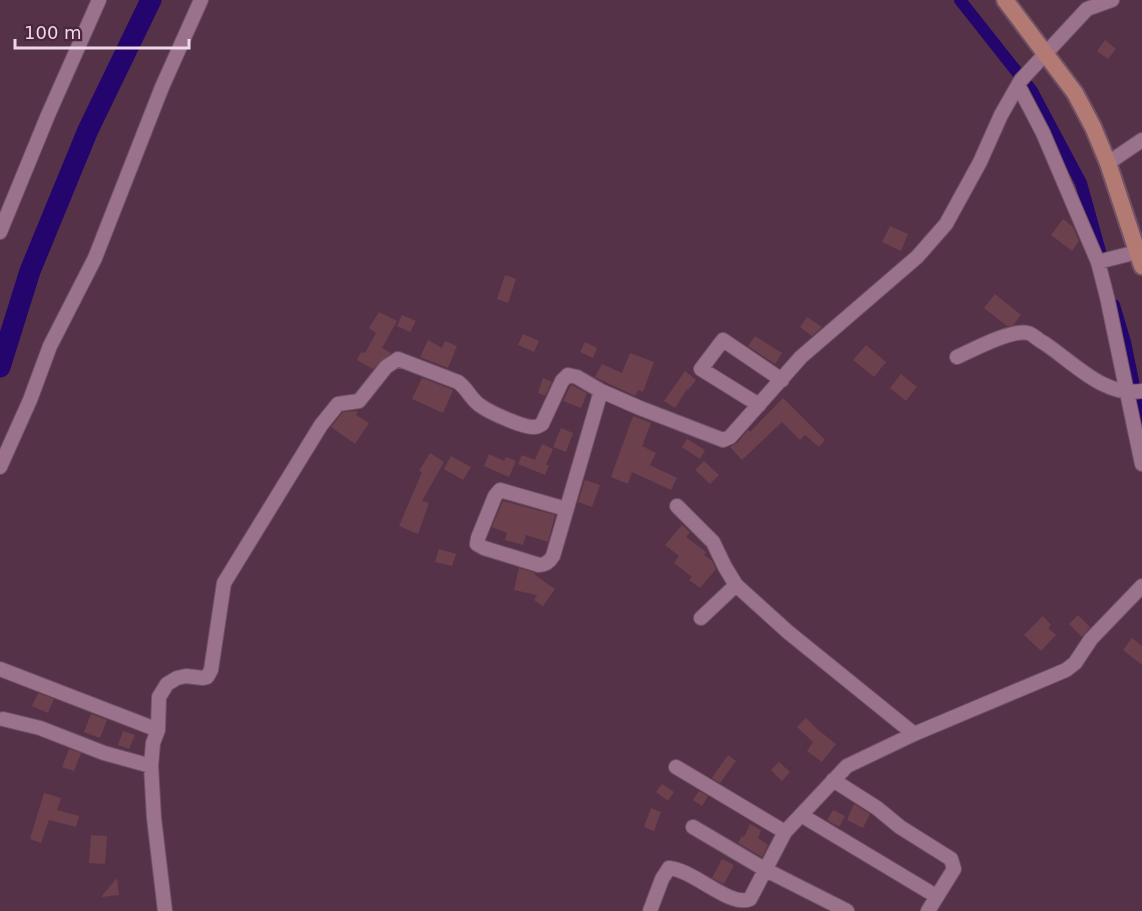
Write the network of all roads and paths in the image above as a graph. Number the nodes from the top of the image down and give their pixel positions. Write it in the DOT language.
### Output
graph roads {
  1 [pos="99,0"];
  2 [pos="201,0"];
  3 [pos="1005,0"];
  4 [pos="1112,0"];
  5 [pos="1043,56"];
  6 [pos="1020,82"];
  7 [pos="1142,140"];
  8 [pos="1108,163"];
  9 [pos="0,232"];
  10 [pos="1135,257"];
  11 [pos="1099,262"];
  12 [pos="957,357"];
  13 [pos="782,380"];
  14 [pos="601,391"];
  15 [pos="1134,392"];
  16 [pos="759,405"];
  17 [pos="1142,464"];
  18 [pos="0,467"];
  19 [pos="677,506"];
  20 [pos="566,509"];
  21 [pos="736,585"];
  22 [pos="1142,586"];
  23 [pos="701,618"];
  24 [pos="0,669"];
  25 [pos="3,719"];
  26 [pos="158,730"];
  27 [pos="915,734"];
  28 [pos="152,766"];
  29 [pos="676,767"];
  30 [pos="833,780"];
  31 [pos="801,815"];
  32 [pos="693,827"];
  33 [pos="785,832"];
  34 [pos="766,870"];
  35 [pos="936,896"];
  36 [pos="165,911"];
  37 [pos="650,911"];
  38 [pos="847,911"];
  39 [pos="928,911"];
  1 -- 9 [label="street"];
  2 -- 18 [label="street"];
  3 -- 5 [label="main road"];
  4 -- 5 [label="street"];
  5 -- 6 [label="street"];
  5 -- 8 [label="main road"];
  6 -- 11 [label="street"];
  6 -- 13 [label="street"];
  7 -- 8 [label="street"];
  8 -- 10 [label="main road"];
  10 -- 11 [label="street"];
  11 -- 15 [label="street"];
  12 -- 15 [label="street"];
  13 -- 16 [label="street"];
  13 -- 16 [label="street"];
  14 -- 16 [label="street"];
  14 -- 20 [label="street"];
  14 -- 26 [label="street"];
  15 -- 17 [label="street"];
  19 -- 21 [label="street"];
  20 -- 20 [label="street"];
  21 -- 23 [label="street"];
  21 -- 27 [label="street"];
  22 -- 27 [label="street"];
  24 -- 26 [label="street"];
  25 -- 28 [label="street"];
  26 -- 28 [label="street"];
  27 -- 30 [label="street"];
  28 -- 36 [label="street"];
  29 -- 33 [label="street"];
  30 -- 31 [label="street"];
  30 -- 35 [label="street"];
  31 -- 33 [label="street"];
  31 -- 35 [label="street"];
  32 -- 34 [label="street"];
  33 -- 34 [label="street"];
  34 -- 37 [label="street"];
  34 -- 38 [label="street"];
  35 -- 39 [label="street"];
}
